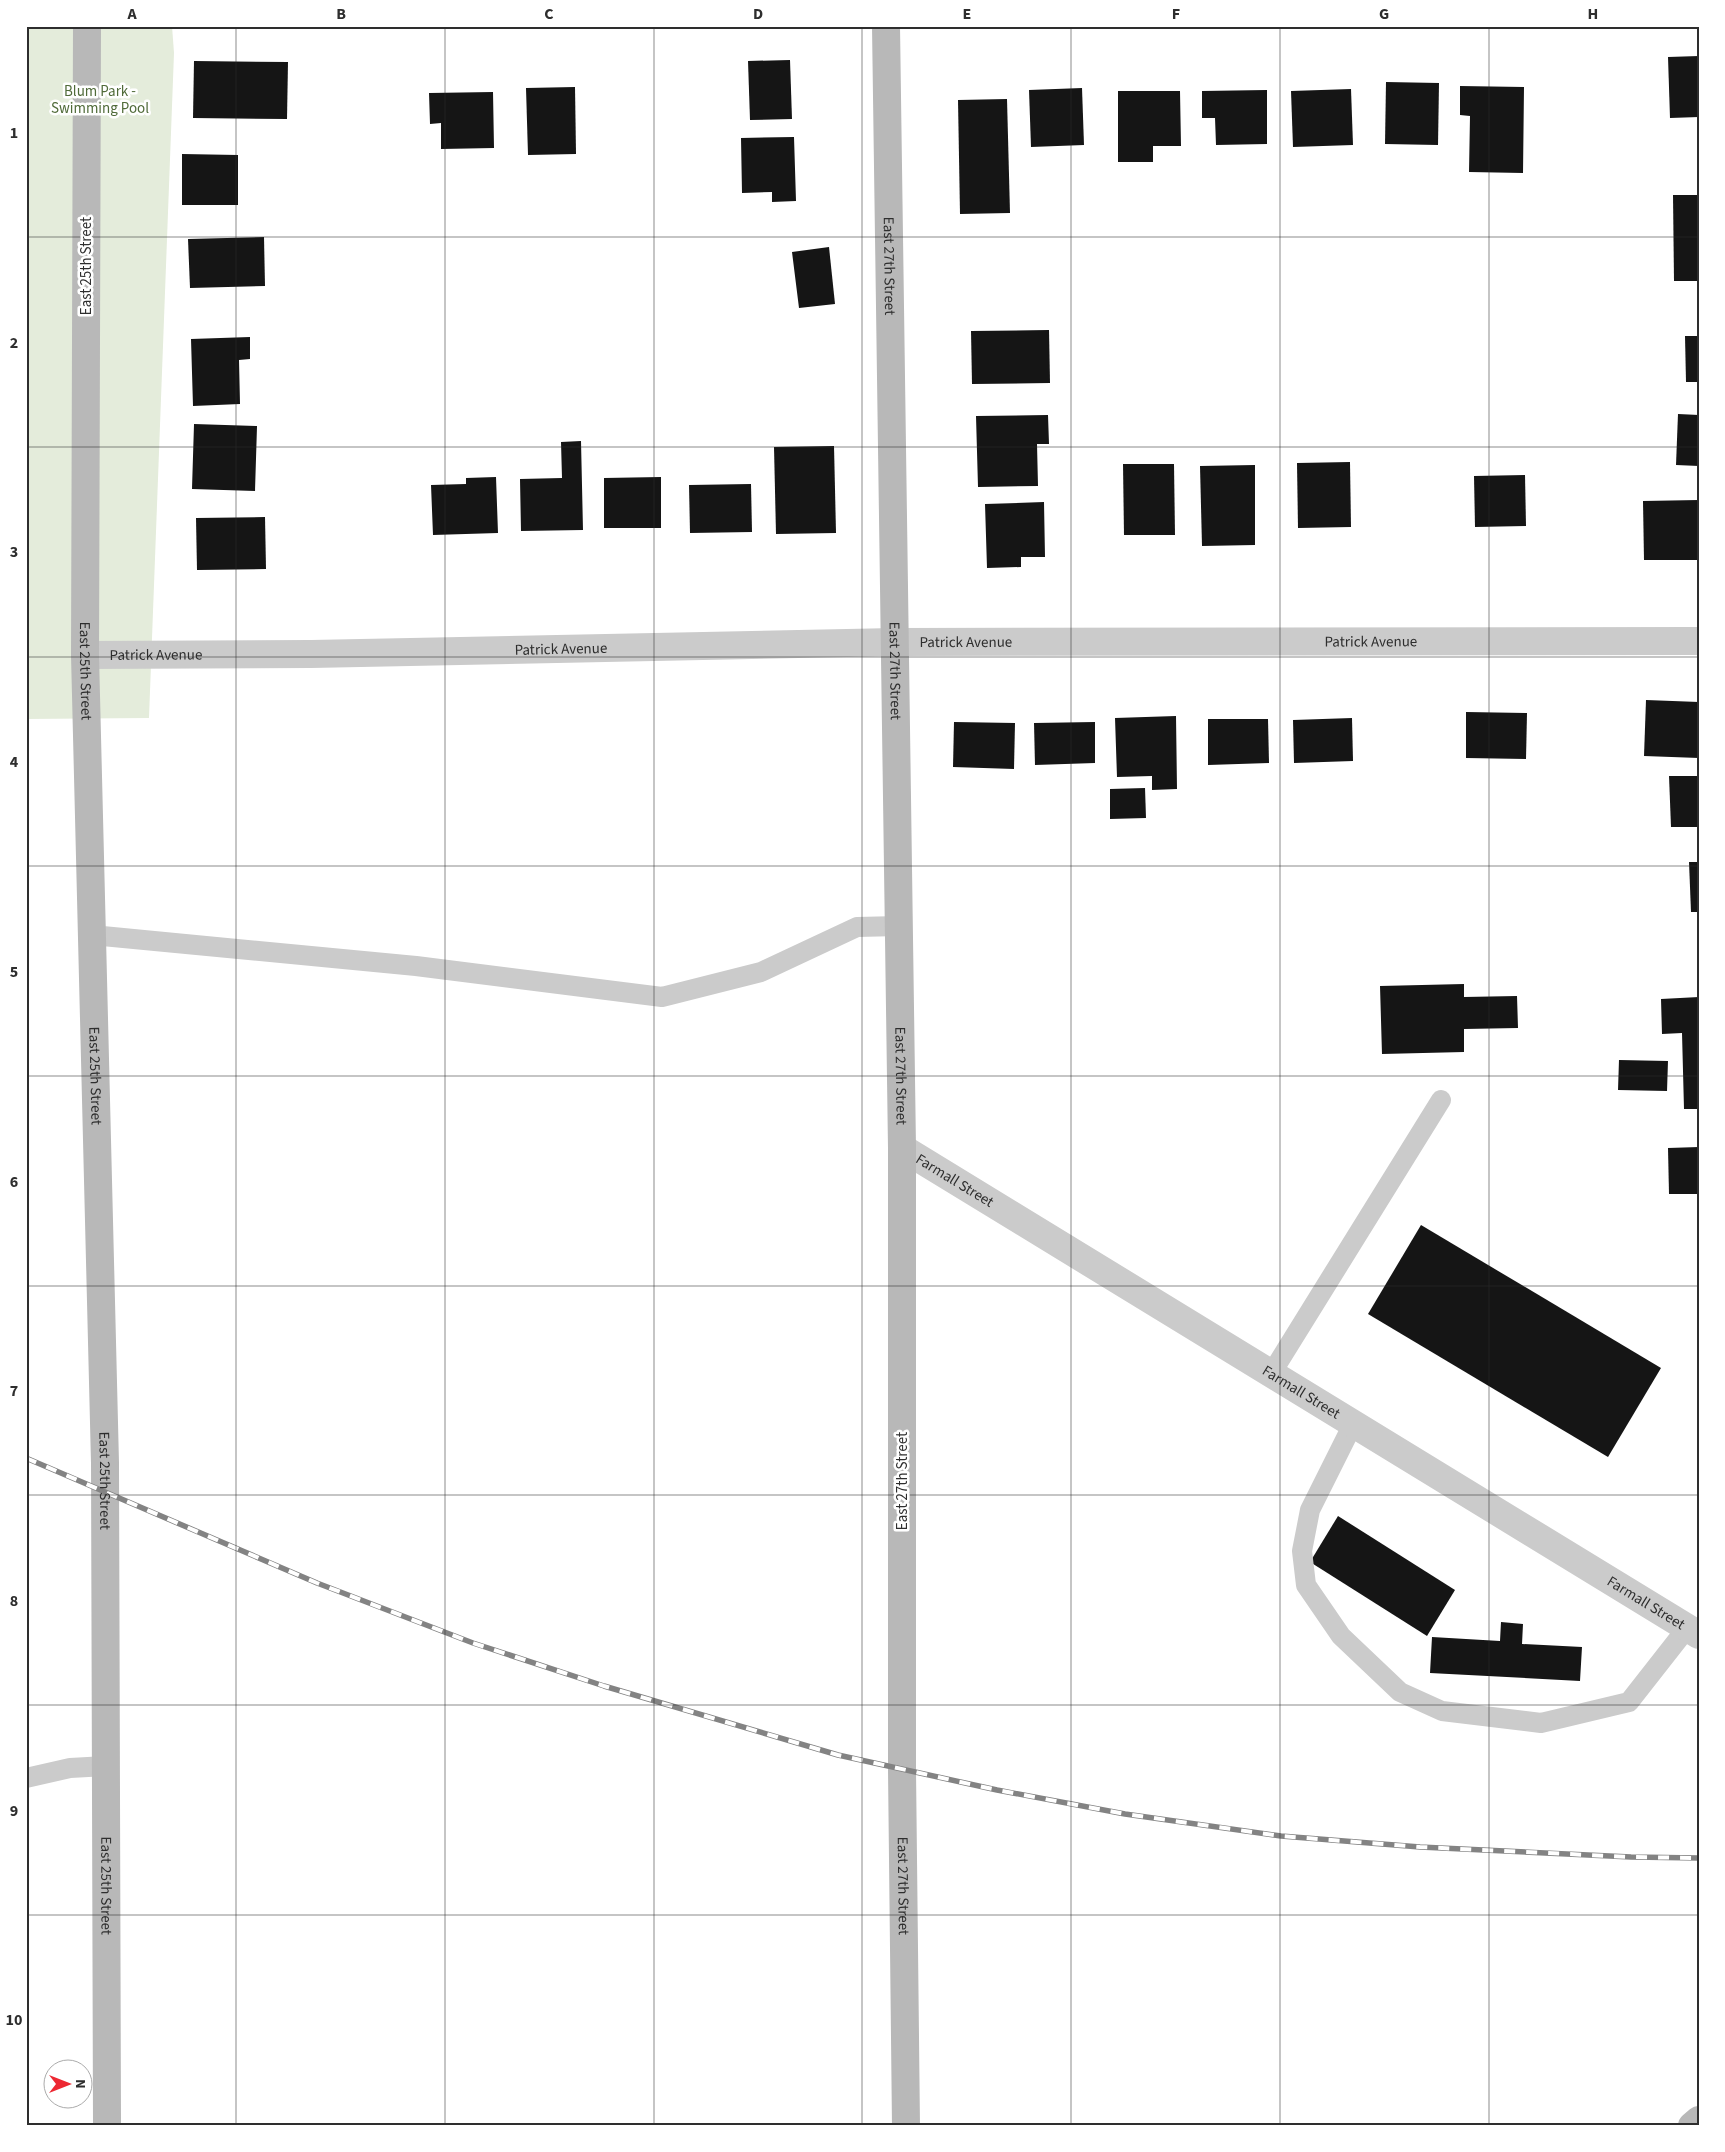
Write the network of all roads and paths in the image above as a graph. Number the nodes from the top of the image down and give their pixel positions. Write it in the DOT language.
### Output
graph roads {
  1 [pos="87,26"];
  2 [pos="886,26"];
  3 [pos="1699,641"];
  4 [pos="895,642"];
  5 [pos="85,655"];
  6 [pos="899,926"];
  7 [pos="92,935"];
  8 [pos="1441,1100"];
  9 [pos="902,1148"];
  10 [pos="1271,1374"];
  11 [pos="1353,1424"];
  12 [pos="1693,1632"];
  13 [pos="106,1766"];
  14 [pos="26,1778"];
  15 [pos="1699,2120"];
  16 [pos="107,2126"];
  17 [pos="906,2126"];
  18 [pos="1692,2126"];
  1 -- 5 [label="street, East 25th Street"];
  2 -- 4 [label="street, East 27th Street"];
  3 -- 4 [label="street, Patrick Avenue"];
  4 -- 5 [label="street, Patrick Avenue"];
  4 -- 6 [label="street, East 27th Street"];
  5 -- 7 [label="street, East 25th Street"];
  6 -- 7 [label="lane"];
  6 -- 9 [label="street, East 27th Street"];
  7 -- 13 [label="street, East 25th Street"];
  8 -- 10 [label="lane"];
  9 -- 10 [label="street, Farmall Street"];
  9 -- 17 [label="street, East 27th Street"];
  10 -- 11 [label="street, Farmall Street"];
  11 -- 12 [label="street, Farmall Street"];
  11 -- 12 [label="lane"];
  13 -- 14 [label="lane"];
  13 -- 16 [label="street, East 25th Street"];
  15 -- 18 [label="street"];
}
